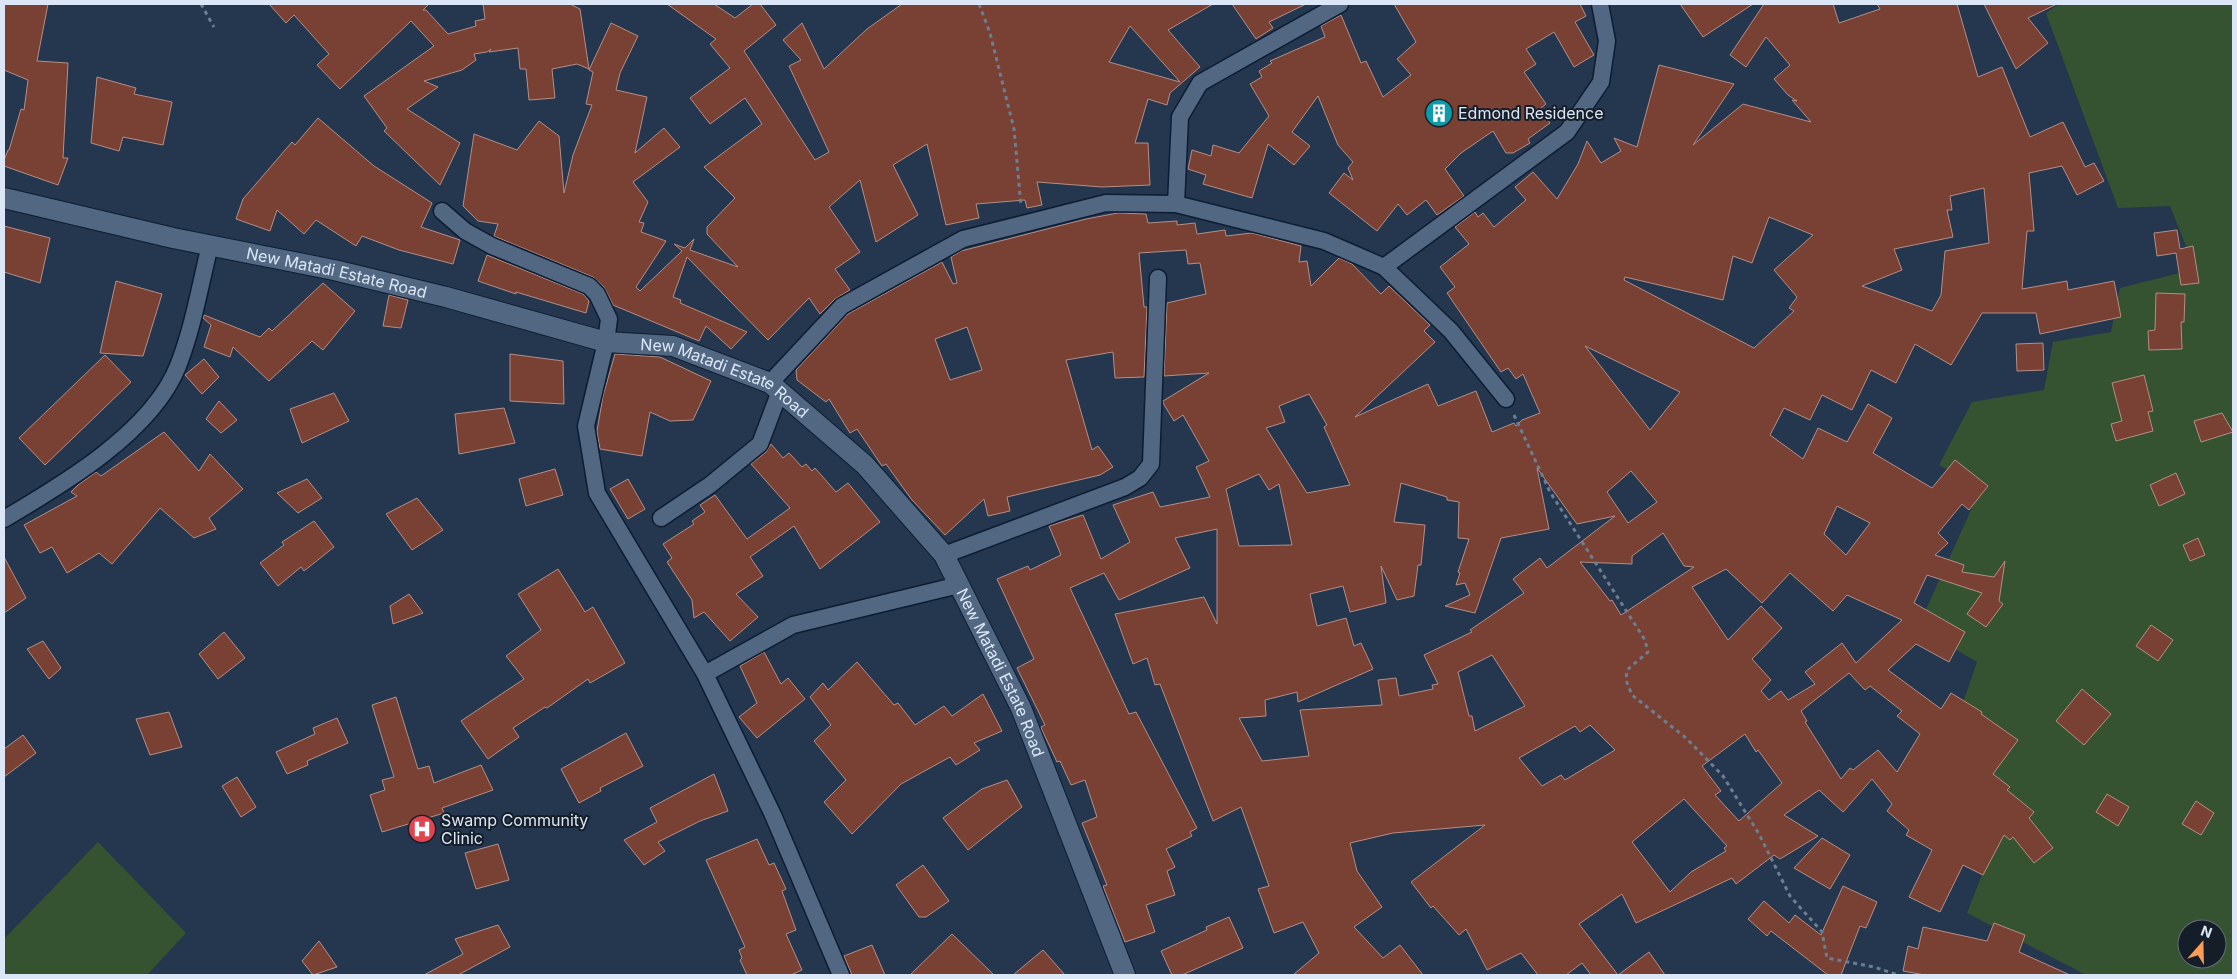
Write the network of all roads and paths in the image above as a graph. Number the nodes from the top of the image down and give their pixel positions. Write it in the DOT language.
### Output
graph roads {
  1 [pos="201,4"];
  2 [pos="980,4"];
  3 [pos="1340,4"];
  4 [pos="1600,4"];
  5 [pos="214,27"];
  6 [pos="4,198"];
  7 [pos="1176,204"];
  8 [pos="442,211"];
  9 [pos="1022,224"];
  10 [pos="210,246"];
  11 [pos="1384,267"];
  12 [pos="1158,278"];
  13 [pos="606,342"];
  14 [pos="775,387"];
  15 [pos="1506,399"];
  16 [pos="661,518"];
  17 [pos="4,519"];
  18 [pos="944,555"];
  19 [pos="960,585"];
  20 [pos="705,674"];
  21 [pos="841,975"];
  22 [pos="1125,975"];
  23 [pos="1898,975"];
  1 -- 5 [label="path"];
  2 -- 9 [label="path"];
  3 -- 7 [label="street"];
  4 -- 11 [label="street"];
  6 -- 10 [label="street, New Matadi Estate Road"];
  7 -- 9 [label="street"];
  7 -- 11 [label="street"];
  8 -- 13 [label="street"];
  9 -- 14 [label="street"];
  10 -- 13 [label="street, New Matadi Estate Road"];
  10 -- 17 [label="street"];
  11 -- 15 [label="street"];
  12 -- 18 [label="street"];
  13 -- 14 [label="street, New Matadi Estate Road"];
  13 -- 20 [label="street"];
  14 -- 16 [label="street"];
  14 -- 18 [label="street, New Matadi Estate Road"];
  15 -- 23 [label="path"];
  18 -- 19 [label="street, New Matadi Estate Road"];
  19 -- 20 [label="street"];
  19 -- 22 [label="street, New Matadi Estate Road"];
  20 -- 21 [label="street"];
}
